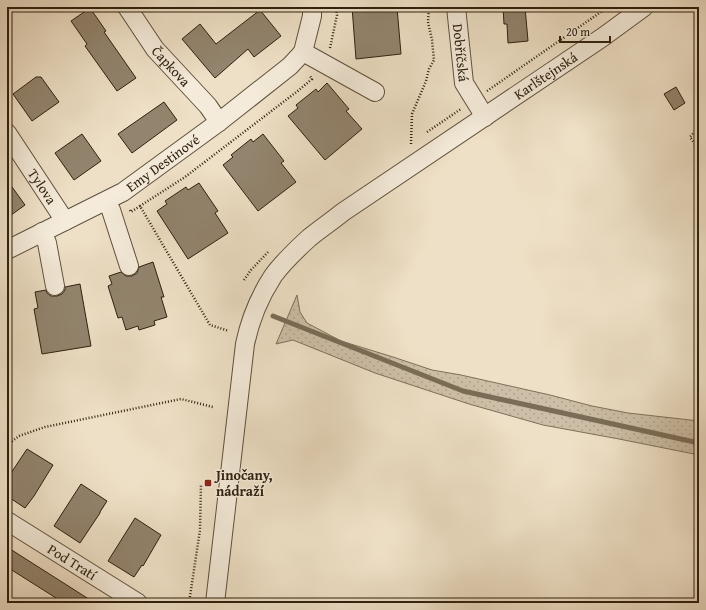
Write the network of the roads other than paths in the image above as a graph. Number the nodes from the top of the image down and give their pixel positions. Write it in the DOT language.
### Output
graph roads {
  1 [pos="127,7"];
  2 [pos="312,7"];
  3 [pos="456,7"];
  4 [pos="644,7"];
  5 [pos="303,52"];
  6 [pos="375,92"];
  7 [pos="485,117"];
  8 [pos="219,122"];
  9 [pos="7,132"];
  10 [pos="106,201"];
  11 [pos="65,221"];
  12 [pos="42,232"];
  13 [pos="7,250"];
  14 [pos="129,266"];
  15 [pos="54,286"];
  16 [pos="7,521"];
  17 [pos="138,603"];
  18 [pos="215,603"];
  1 -- 8 [label="street, Čapkova"];
  2 -- 5 [label="street, Emy Destinové"];
  3 -- 7 [label="street, Dobříčská"];
  4 -- 7 [label="street, Karlštejnská"];
  5 -- 6 [label="street"];
  5 -- 8 [label="street, Emy Destinové"];
  7 -- 18 [label="street, Karlštejnská"];
  8 -- 10 [label="street, Emy Destinové"];
  9 -- 11 [label="street, Tylova"];
  10 -- 11 [label="street, Emy Destinové"];
  10 -- 14 [label="street"];
  11 -- 12 [label="street, Emy Destinové"];
  12 -- 13 [label="street, Emy Destinové"];
  12 -- 15 [label="street"];
  16 -- 17 [label="street, Pod Tratí"];
}
